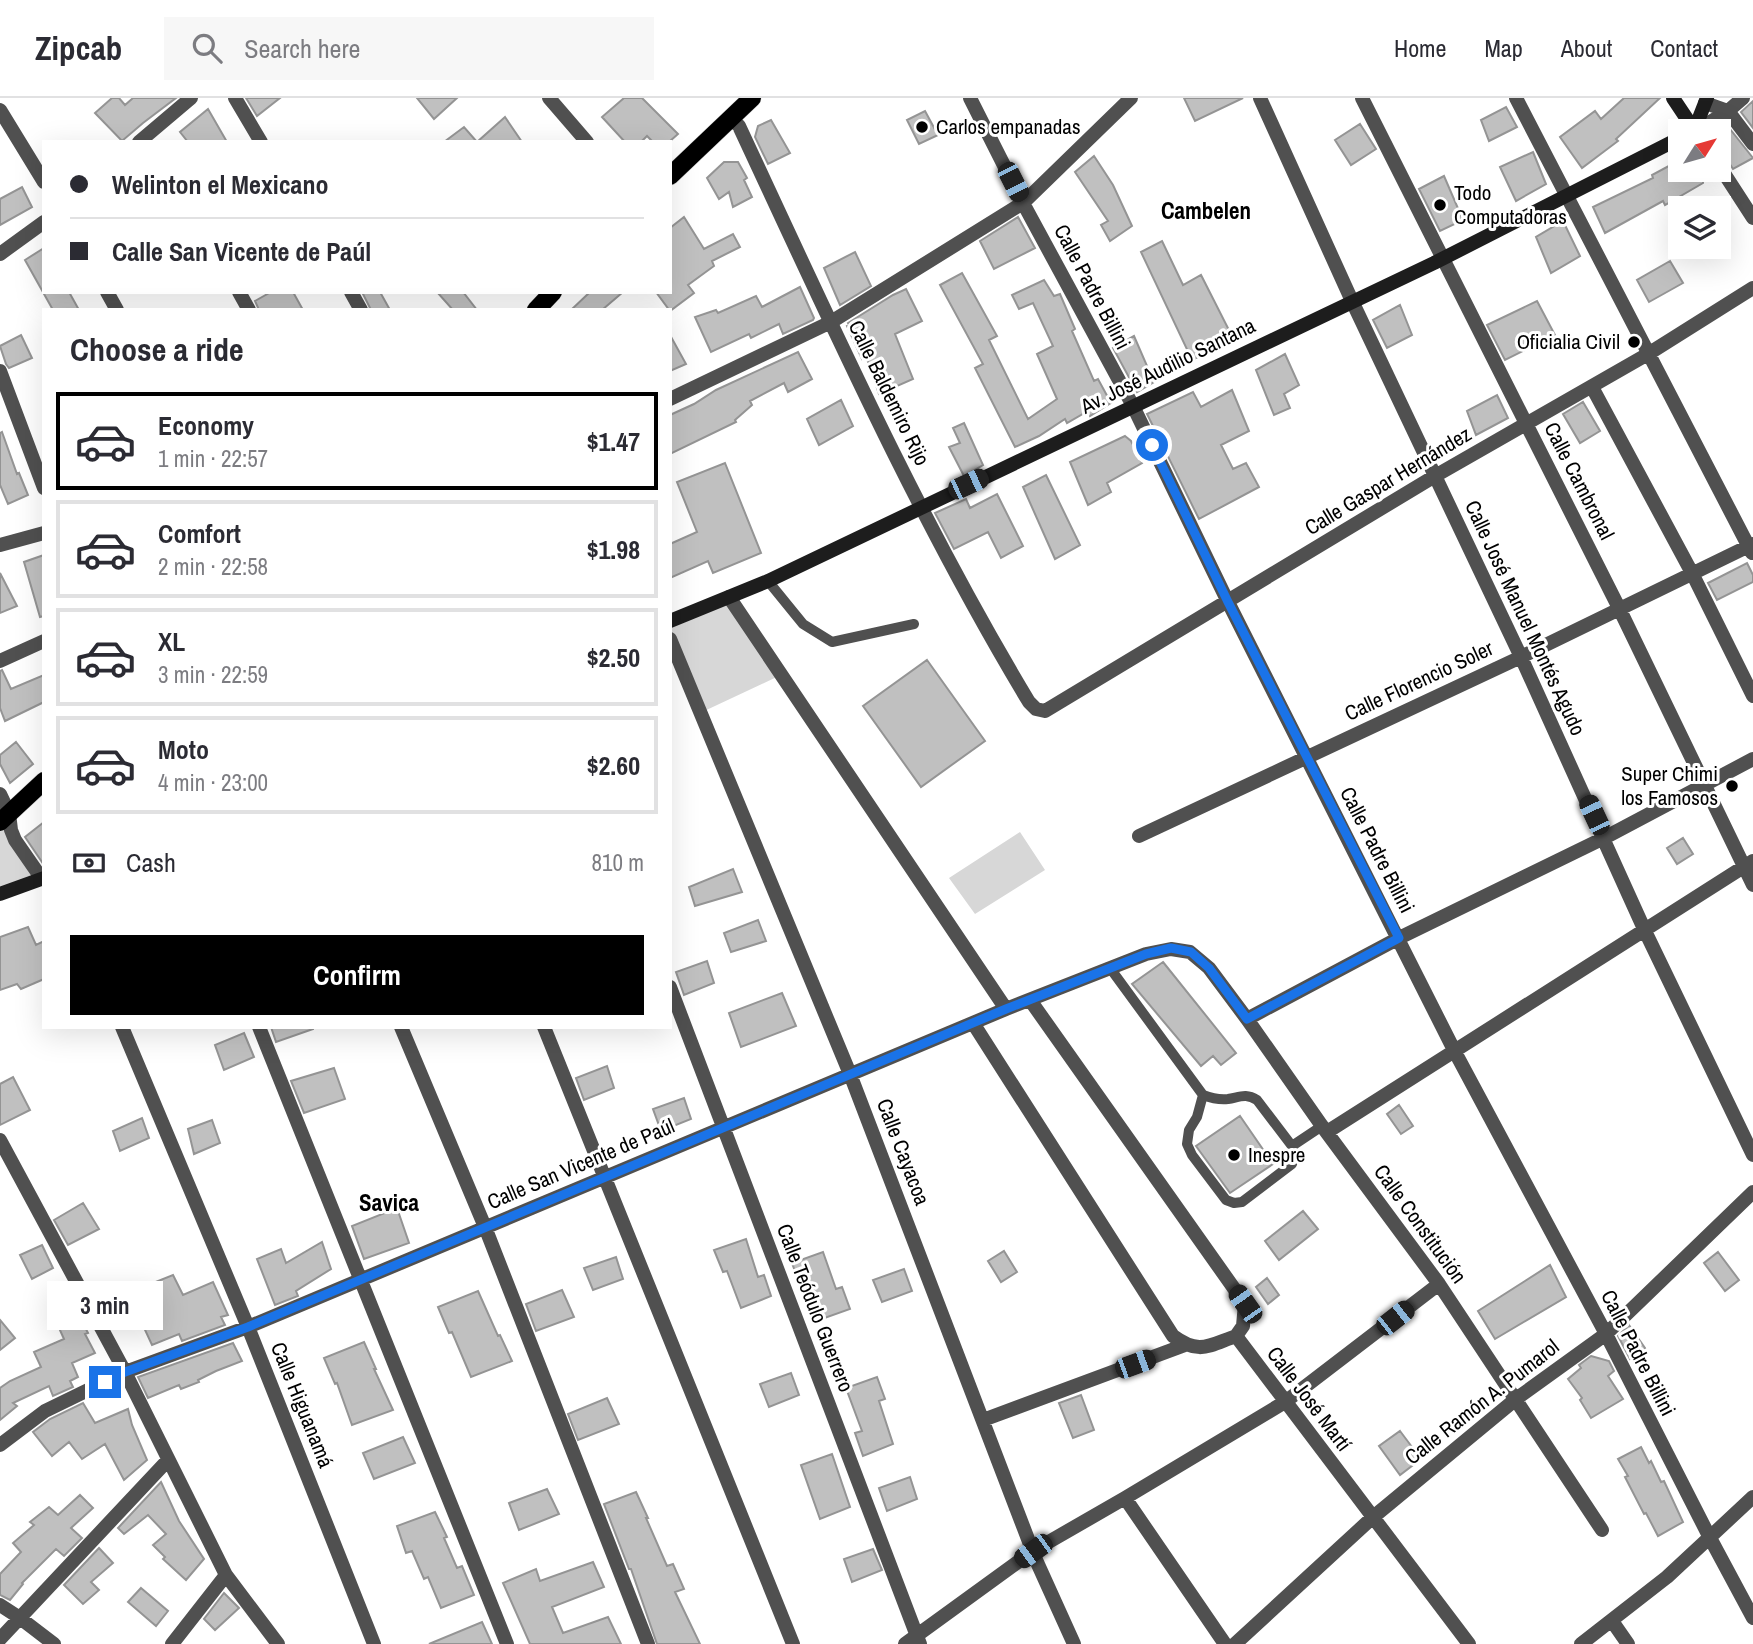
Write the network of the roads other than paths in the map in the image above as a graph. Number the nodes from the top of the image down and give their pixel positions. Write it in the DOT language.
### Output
graph roads {
  1 [pos="191,98"];
  2 [pos="235,98"];
  3 [pos="549,98"];
  4 [pos="752,98"];
  5 [pos="970,98"];
  6 [pos="1131,98"];
  7 [pos="1260,98"];
  8 [pos="1362,98"];
  9 [pos="1516,98"];
  10 [pos="1673,98"];
  11 [pos="1743,98"];
  12 [pos="1706,100"];
  13 [pos="0,110"];
  14 [pos="1728,111"];
  15 [pos="732,118"];
  16 [pos="1687,119"];
  17 [pos="1699,119"];
  18 [pos="1715,119"];
  19 [pos="146,139"];
  20 [pos="260,140"];
  21 [pos="585,140"];
  22 [pos="1668,144"];
  23 [pos="1753,144"];
  24 [pos="672,174"];
  25 [pos="42,179"];
  26 [pos="1730,182"];
  27 [pos="1567,196"];
  28 [pos="1023,203"];
  29 [pos="1753,218"];
  30 [pos="42,223"];
  31 [pos="0,254"];
  32 [pos="1442,258"];
  33 [pos="1753,288"];
  34 [pos="551,294"];
  35 [pos="1352,301"];
  36 [pos="538,308"];
  37 [pos="831,322"];
  38 [pos="1648,354"];
  39 [pos="0,371"];
  40 [pos="1592,387"];
  41 [pos="672,398"];
  42 [pos="1133,406"];
  43 [pos="1526,423"];
  44 [pos="1435,476"];
  45 [pos="42,483"];
  46 [pos="921,506"];
  47 [pos="42,534"];
  48 [pos="0,545"];
  49 [pos="1752,548"];
  50 [pos="1692,573"];
  51 [pos="768,581"];
  52 [pos="729,597"];
  53 [pos="1228,602"];
  54 [pos="1619,608"];
  55 [pos="672,620"];
  56 [pos="914,624"];
  57 [pos="42,642"];
  58 [pos="672,644"];
  59 [pos="1521,657"];
  60 [pos="0,660"];
  61 [pos="1753,696"];
  62 [pos="1045,711"];
  63 [pos="1306,757"];
  64 [pos="1753,759"];
  65 [pos="42,783"];
  66 [pos="1704,785"];
  67 [pos="0,794"];
  68 [pos="5,818"];
  69 [pos="1139,836"];
  70 [pos="1604,838"];
  71 [pos="1749,864"];
  72 [pos="42,877"];
  73 [pos="42,878"];
  74 [pos="1753,885"];
  75 [pos="0,894"];
  76 [pos="1645,931"];
  77 [pos="1399,938"];
  78 [pos="1191,952"];
  79 [pos="1110,968"];
  80 [pos="672,992"];
  81 [pos="1030,1000"];
  82 [pos="1006,1009"];
  83 [pos="1247,1019"];
  84 [pos="973,1023"];
  85 [pos="122,1029"];
  86 [pos="260,1029"];
  87 [pos="402,1029"];
  88 [pos="545,1029"];
  89 [pos="1455,1052"];
  90 [pos="850,1074"];
  91 [pos="1203,1095"];
  92 [pos="723,1127"];
  93 [pos="1324,1129"];
  94 [pos="0,1140"];
  95 [pos="1292,1146"];
  96 [pos="1753,1155"];
  97 [pos="604,1177"];
  98 [pos="1753,1192"];
  99 [pos="485,1227"];
  100 [pos="360,1280"];
  101 [pos="1439,1284"];
  102 [pos="248,1327"];
  103 [pos="1606,1334"];
  104 [pos="1236,1336"];
  105 [pos="1185,1345"];
  106 [pos="125,1372"];
  107 [pos="1516,1399"];
  108 [pos="1285,1402"];
  109 [pos="983,1420"];
  110 [pos="0,1445"];
  111 [pos="168,1460"];
  112 [pos="1753,1497"];
  113 [pos="1125,1498"];
  114 [pos="1372,1518"];
  115 [pos="1602,1530"];
  116 [pos="1709,1536"];
  117 [pos="1033,1551"];
  118 [pos="226,1575"];
  119 [pos="0,1605"];
  120 [pos="20,1618"];
  121 [pos="1753,1618"];
  122 [pos="1612,1621"];
  123 [pos="0,1639"];
  124 [pos="914,1641"];
  125 [pos="54,1644"];
  126 [pos="172,1644"];
  127 [pos="278,1644"];
  128 [pos="374,1644"];
  129 [pos="507,1644"];
  130 [pos="648,1644"];
  131 [pos="793,1644"];
  132 [pos="1074,1644"];
  133 [pos="1225,1644"];
  134 [pos="1236,1644"];
  135 [pos="1469,1644"];
  136 [pos="1581,1644"];
  137 [pos="1628,1644"];
  1 -- 19 [label="street"];
  2 -- 20 [label="street"];
  3 -- 21 [label="street"];
  4 -- 15 [label="main road"];
  5 -- 28 [label="street, Calle Padre Billini"];
  6 -- 28 [label="street"];
  7 -- 35 [label="street, Calle José Manuel Montés Agudo"];
  8 -- 32 [label="street, Calle Cambronal"];
  9 -- 27 [label="street"];
  10 -- 16 [label="main road"];
  11 -- 14 [label="street"];
  12 -- 14 [label="street"];
  12 -- 17 [label="main road"];
  13 -- 25 [label="street"];
  14 -- 18 [label="street"];
  14 -- 23 [label="street"];
  15 -- 24 [label="main road"];
  15 -- 37 [label="street, Calle Baldemiro Rijo"];
  22 -- 27 [label="main road, Av. José Audilio Santana"];
  26 -- 29 [label="street"];
  27 -- 32 [label="main road, Av. José Audilio Santana"];
  27 -- 38 [label="street"];
  28 -- 37 [label="street"];
  28 -- 42 [label="street, Calle Padre Billini"];
  30 -- 31 [label="street"];
  32 -- 35 [label="main road, Av. José Audilio Santana"];
  32 -- 43 [label="street, Calle Cambronal"];
  33 -- 38 [label="street, Calle Gaspar Hernández"];
  34 -- 36 [label="main road"];
  35 -- 42 [label="main road, Av. José Audilio Santana"];
  35 -- 44 [label="street, Calle José Manuel Montés Agudo"];
  37 -- 41 [label="street"];
  37 -- 46 [label="street, Calle Baldemiro Rijo"];
  38 -- 40 [label="street, Calle Gaspar Hernández"];
  38 -- 49 [label="street"];
  39 -- 45 [label="street"];
  40 -- 43 [label="street, Calle Gaspar Hernández"];
  40 -- 50 [label="street"];
  42 -- 46 [label="main road, Av. José Audilio Santana"];
  42 -- 53 [label="street, Calle Padre Billini"];
  43 -- 44 [label="street, Calle Gaspar Hernández"];
  43 -- 54 [label="street, Calle Cambronal"];
  44 -- 53 [label="street, Calle Gaspar Hernández"];
  44 -- 59 [label="street, Calle José Manuel Montés Agudo"];
  46 -- 51 [label="main road, Av. José Audilio Santana"];
  46 -- 62 [label="street, Calle Baldemiro Rijo"];
  47 -- 48 [label="street"];
  49 -- 50 [label="street, Calle Florencio Soler"];
  50 -- 54 [label="street, Calle Florencio Soler"];
  50 -- 61 [label="street"];
  51 -- 52 [label="main road, Av. José Audilio Santana"];
  51 -- 56 [label="lane"];
  52 -- 55 [label="main road, Av. José Audilio Santana"];
  52 -- 82 [label="street"];
  53 -- 62 [label="street, Calle Gaspar Hernández"];
  53 -- 63 [label="street, Calle Padre Billini"];
  54 -- 59 [label="street, Calle Florencio Soler"];
  54 -- 66 [label="street, Calle Cambronal"];
  57 -- 60 [label="street"];
  58 -- 90 [label="street, Calle Cayacoa"];
  59 -- 63 [label="street, Calle Florencio Soler"];
  59 -- 70 [label="street, Calle José Manuel Montés Agudo"];
  63 -- 69 [label="street, Calle Florencio Soler"];
  63 -- 77 [label="street, Calle Padre Billini"];
  64 -- 66 [label="street"];
  65 -- 68 [label="main road"];
  66 -- 70 [label="street"];
  66 -- 71 [label="street, Calle Cambronal"];
  67 -- 68 [label="street"];
  68 -- 72 [label="street"];
  70 -- 76 [label="street, Calle José Manuel Montés Agudo"];
  70 -- 77 [label="street"];
  71 -- 74 [label="street, Calle Cambronal"];
  71 -- 76 [label="street"];
  73 -- 75 [label="main road"];
  76 -- 89 [label="street"];
  76 -- 96 [label="street, Calle José Manuel Montés Agudo"];
  77 -- 83 [label="street"];
  77 -- 89 [label="street, Calle Padre Billini"];
  78 -- 79 [label="street, Calle San Vicente de Paúl"];
  78 -- 83 [label="street, Calle Constitución"];
  79 -- 81 [label="street, Calle San Vicente de Paúl"];
  79 -- 91 [label="lane"];
  80 -- 92 [label="street, Calle Teódulo Guerrero"];
  81 -- 82 [label="street, Calle San Vicente de Paúl"];
  81 -- 104 [label="street"];
  82 -- 84 [label="street, Calle San Vicente de Paúl"];
  83 -- 93 [label="street, Calle Constitución"];
  84 -- 90 [label="street, Calle San Vicente de Paúl"];
  84 -- 105 [label="street"];
  85 -- 102 [label="street, Calle Higuanamá"];
  86 -- 100 [label="street"];
  87 -- 99 [label="street"];
  88 -- 97 [label="street"];
  89 -- 93 [label="street"];
  89 -- 103 [label="street, Calle Padre Billini"];
  90 -- 92 [label="street, Calle San Vicente de Paúl"];
  90 -- 109 [label="street, Calle Cayacoa"];
  91 -- 95 [label="lane"];
  91 -- 95 [label="lane"];
  92 -- 97 [label="street, Calle San Vicente de Paúl"];
  92 -- 124 [label="street, Calle Teódulo Guerrero"];
  93 -- 95 [label="lane"];
  93 -- 101 [label="street, Calle Constitución"];
  94 -- 106 [label="street"];
  97 -- 99 [label="street, Calle San Vicente de Paúl"];
  97 -- 131 [label="street"];
  98 -- 103 [label="street, Calle Ramón A. Pumarol"];
  99 -- 100 [label="street, Calle San Vicente de Paúl"];
  99 -- 130 [label="street"];
  100 -- 102 [label="street, Calle San Vicente de Paúl"];
  100 -- 129 [label="street"];
  101 -- 107 [label="street, Calle Constitución"];
  101 -- 108 [label="street"];
  102 -- 106 [label="street, Calle San Vicente de Paúl"];
  102 -- 128 [label="street, Calle Higuanamá"];
  103 -- 107 [label="street, Calle Ramón A. Pumarol"];
  103 -- 116 [label="street, Calle Padre Billini"];
  104 -- 105 [label="street"];
  104 -- 108 [label="street, Calle José Martí"];
  105 -- 109 [label="street"];
  106 -- 110 [label="street, Calle San Vicente de Paúl"];
  106 -- 111 [label="street"];
  107 -- 114 [label="street, Calle Ramón A. Pumarol"];
  107 -- 115 [label="street, Calle Constitución"];
  108 -- 113 [label="street"];
  108 -- 114 [label="street, Calle José Martí"];
  109 -- 117 [label="street, Calle Cayacoa"];
  111 -- 118 [label="street"];
  111 -- 120 [label="street"];
  112 -- 116 [label="street"];
  113 -- 117 [label="street"];
  113 -- 133 [label="street"];
  114 -- 134 [label="street, Calle Ramón A. Pumarol"];
  114 -- 135 [label="street, Calle José Martí"];
  116 -- 121 [label="street, Calle Padre Billini"];
  116 -- 122 [label="street"];
  117 -- 124 [label="street"];
  117 -- 132 [label="street, Calle Cayacoa"];
  118 -- 126 [label="street"];
  118 -- 127 [label="street"];
  119 -- 120 [label="street"];
  120 -- 123 [label="street"];
  120 -- 125 [label="street"];
  122 -- 136 [label="street"];
  122 -- 137 [label="street"];
}
